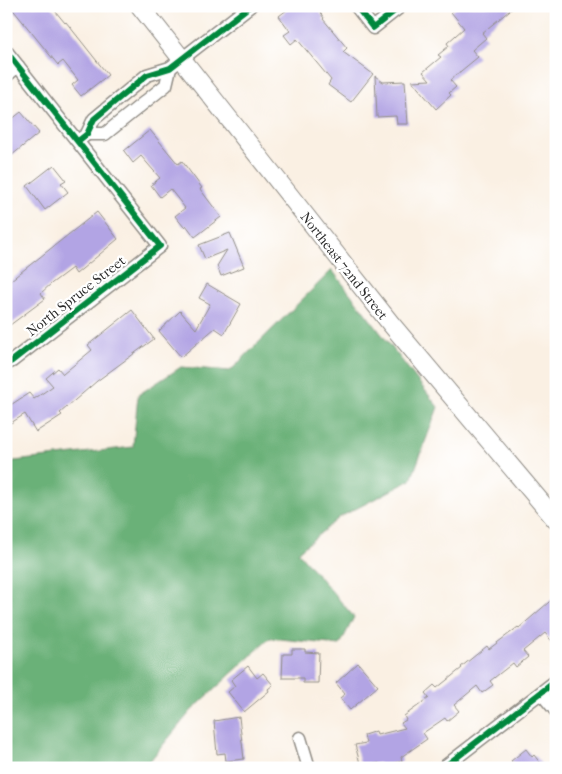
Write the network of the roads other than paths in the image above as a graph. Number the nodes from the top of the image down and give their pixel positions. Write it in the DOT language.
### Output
graph roads {
  1 [pos="140,6"];
  2 [pos="250,6"];
  3 [pos="356,6"];
  4 [pos="401,6"];
  5 [pos="6,51"];
  6 [pos="176,64"];
  7 [pos="18,66"];
  8 [pos="6,76"];
  9 [pos="82,138"];
  10 [pos="6,364"];
  11 [pos="556,520"];
  12 [pos="556,680"];
  13 [pos="541,693"];
  14 [pos="556,711"];
  15 [pos="300,738"];
  16 [pos="309,768"];
  17 [pos="443,768"];
  1 -- 6 [label="main road, Northeast 72nd Street"];
  2 -- 6 [label="street"];
  3 -- 4 [label="street"];
  5 -- 7 [label="street"];
  6 -- 9 [label="street"];
  6 -- 9 [label="street"];
  6 -- 11 [label="main road, Northeast 72nd Street"];
  7 -- 8 [label="street"];
  7 -- 9 [label="street"];
  9 -- 10 [label="street, North Spruce Street"];
  12 -- 13 [label="street"];
  13 -- 14 [label="street"];
  13 -- 17 [label="street"];
  15 -- 16 [label="street"];
}
